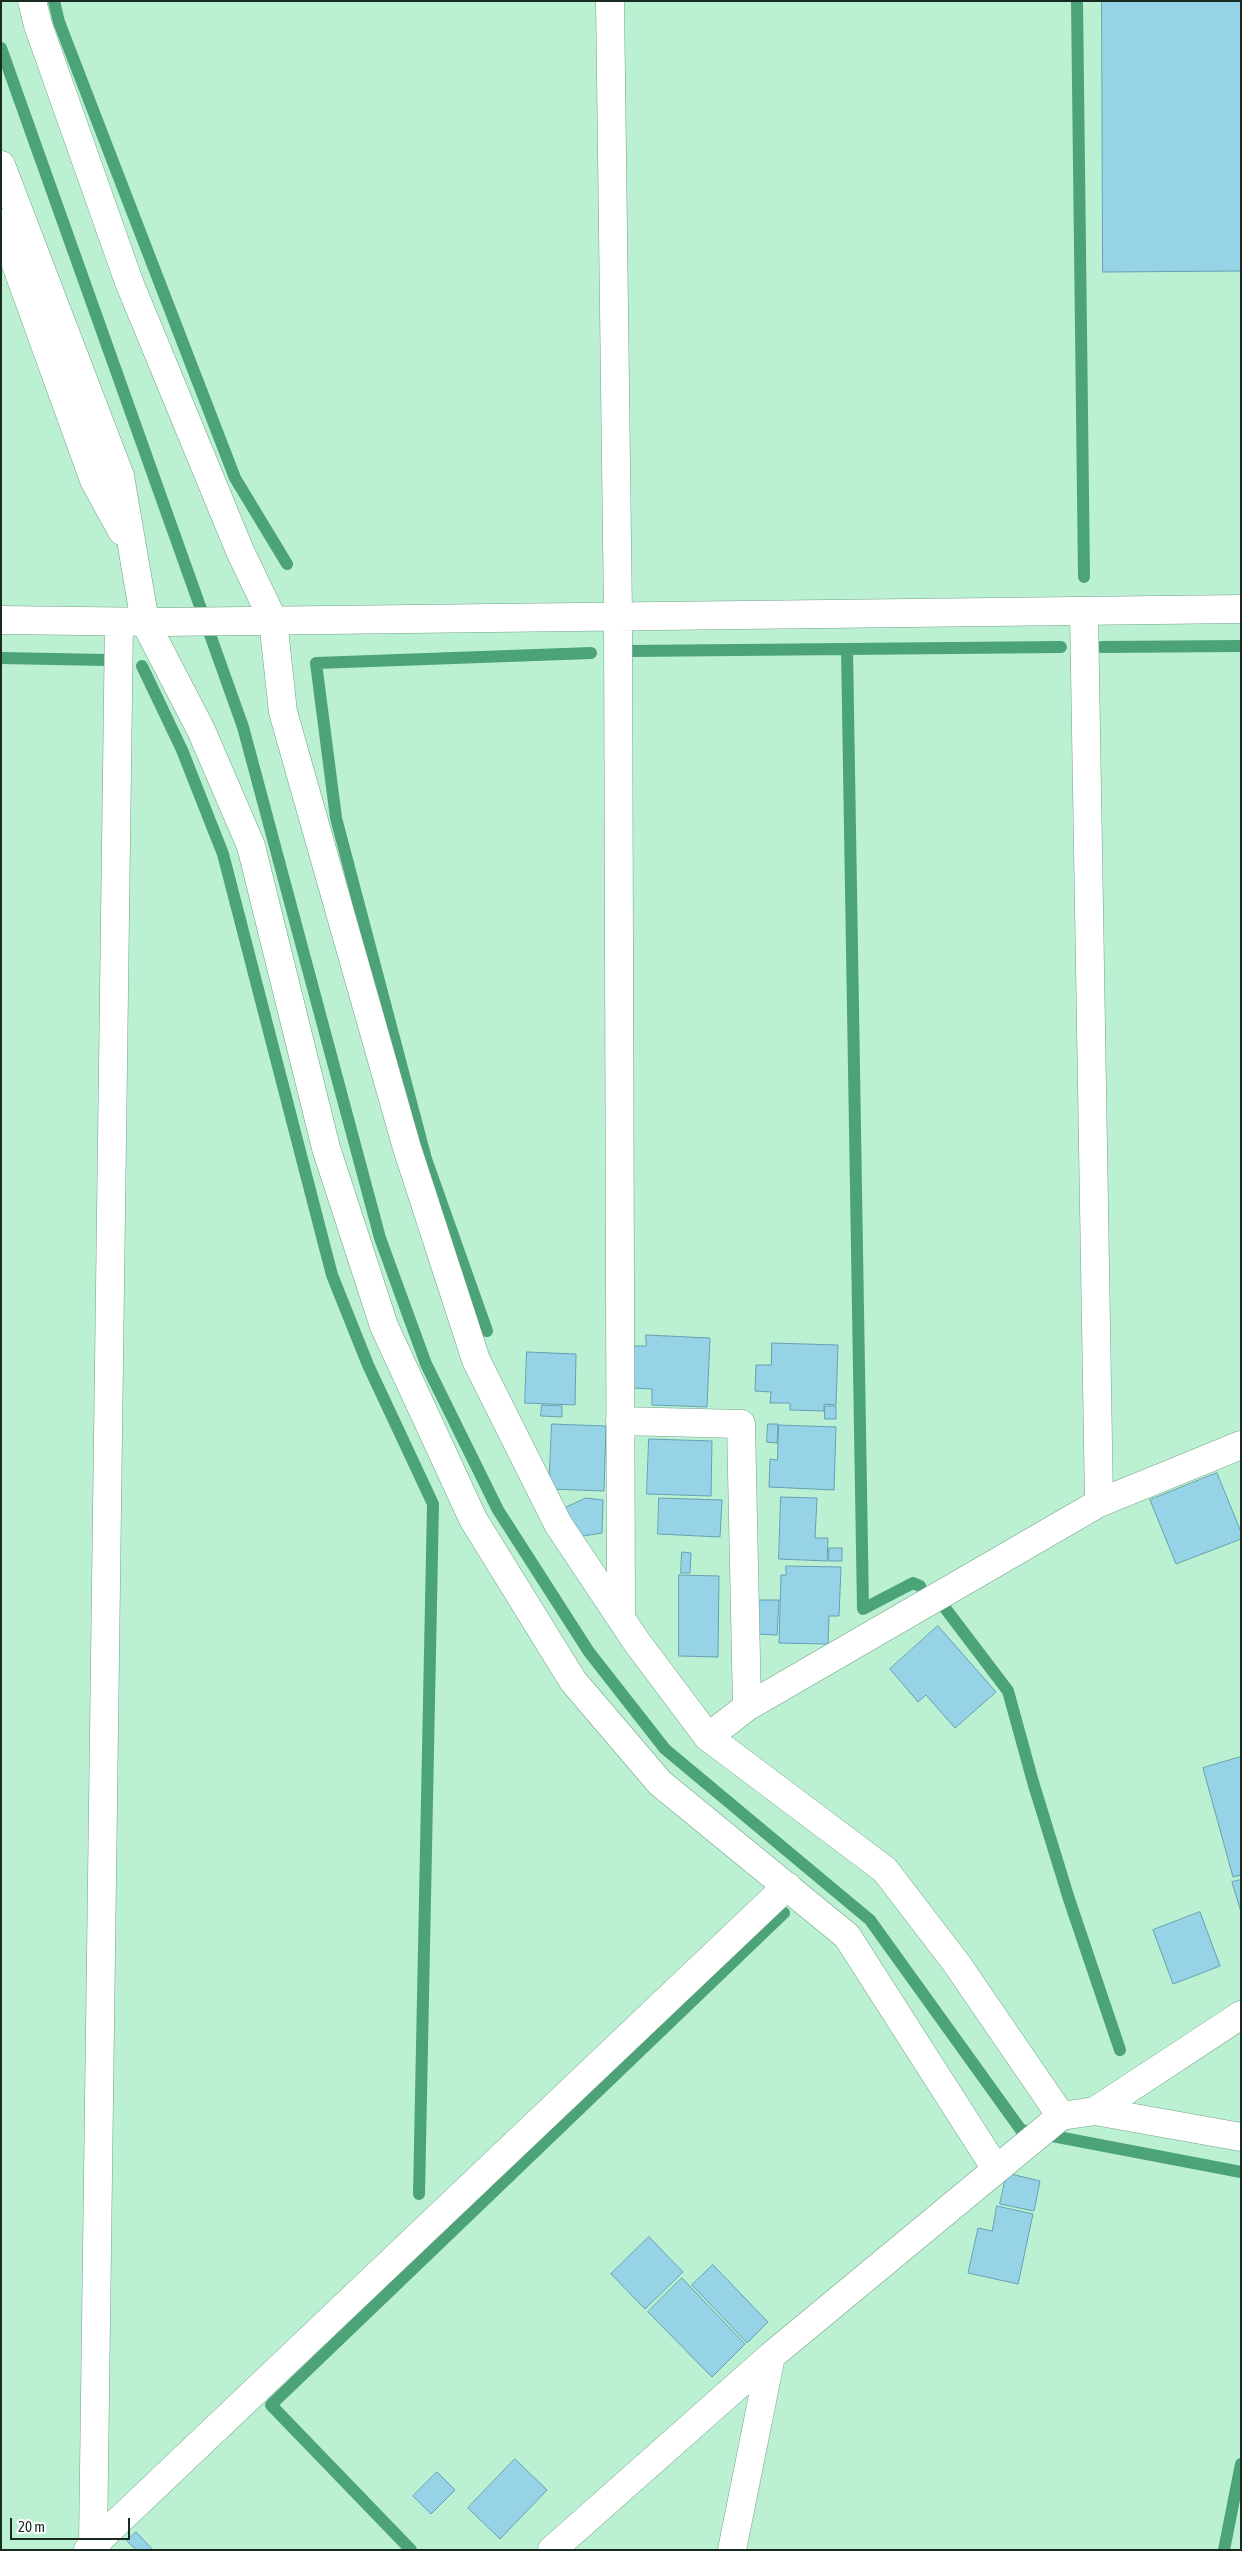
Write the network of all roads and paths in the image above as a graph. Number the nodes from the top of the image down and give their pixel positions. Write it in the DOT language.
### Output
graph roads {
  1 [pos="32,1"];
  2 [pos="610,1"];
  3 [pos="1,165"];
  4 [pos="1,223"];
  5 [pos="133,552"];
  6 [pos="1241,609"];
  7 [pos="1084,611"];
  8 [pos="618,615"];
  9 [pos="1,620"];
  10 [pos="267,620"];
  11 [pos="118,622"];
  12 [pos="153,622"];
  13 [pos="620,1421"];
  14 [pos="1241,1444"];
  15 [pos="1099,1503"];
  16 [pos="621,1618"];
  17 [pos="747,1707"];
  18 [pos="708,1737"];
  19 [pos="787,1886"];
  20 [pos="1241,2015"];
  21 [pos="1094,2111"];
  22 [pos="1061,2116"];
  23 [pos="1241,2137"];
  24 [pos="996,2169"];
  25 [pos="771,2356"];
  26 [pos="90,2547"];
  27 [pos="552,2550"];
  28 [pos="732,2550"];
  1 -- 10 [label="street"];
  2 -- 8 [label="street"];
  3 -- 5 [label="street"];
  4 -- 5 [label="street"];
  5 -- 12 [label="street"];
  6 -- 7 [label="street"];
  7 -- 8 [label="street"];
  7 -- 15 [label="street"];
  8 -- 10 [label="street"];
  8 -- 13 [label="street"];
  9 -- 11 [label="street"];
  10 -- 12 [label="street"];
  10 -- 16 [label="street"];
  11 -- 12 [label="street"];
  11 -- 26 [label="street"];
  12 -- 19 [label="street"];
  13 -- 16 [label="street"];
  13 -- 17 [label="street"];
  14 -- 15 [label="street"];
  15 -- 17 [label="street"];
  16 -- 18 [label="street"];
  17 -- 18 [label="street"];
  18 -- 22 [label="street"];
  19 -- 24 [label="street"];
  19 -- 26 [label="street"];
  20 -- 21 [label="street"];
  21 -- 22 [label="street"];
  21 -- 23 [label="street"];
  22 -- 24 [label="street"];
  24 -- 25 [label="street"];
  25 -- 27 [label="street"];
  25 -- 28 [label="street"];
}
